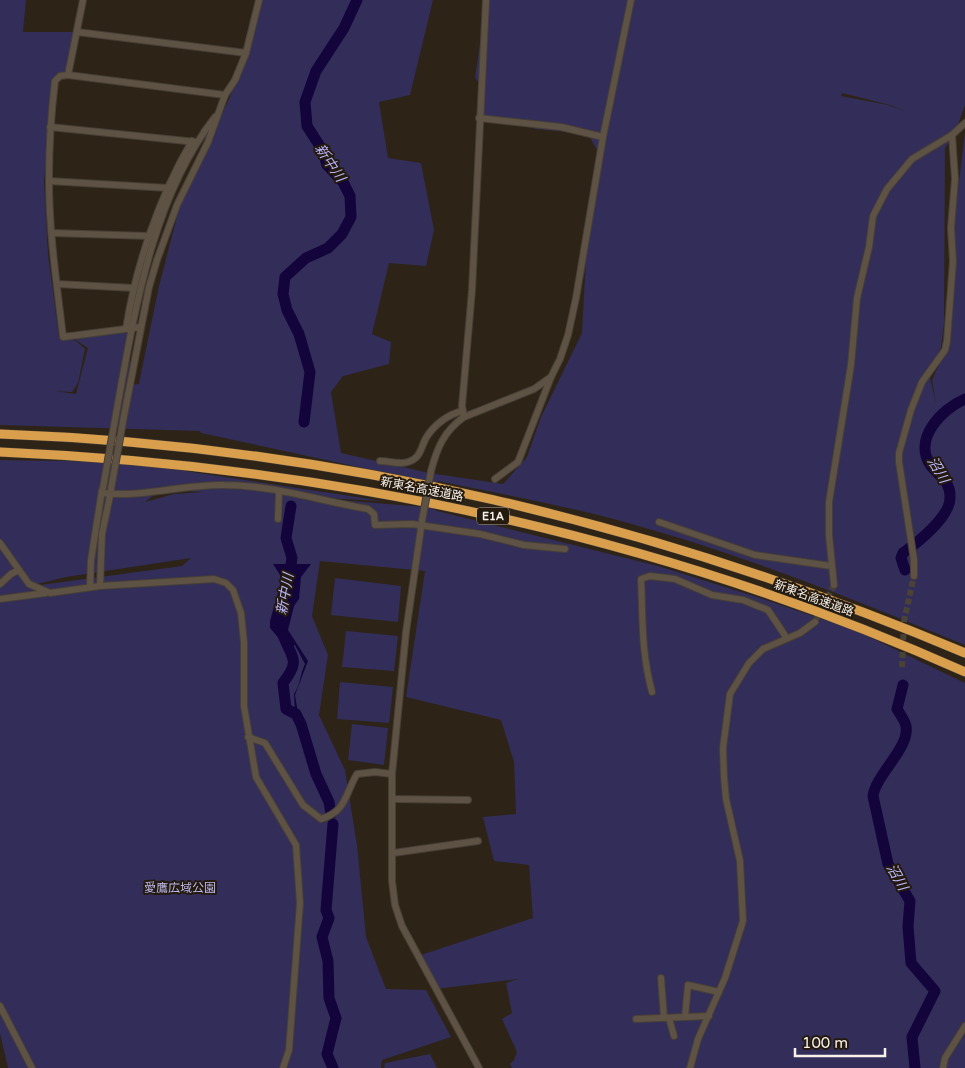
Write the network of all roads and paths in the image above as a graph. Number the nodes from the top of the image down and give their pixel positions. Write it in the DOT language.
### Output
graph roads {
  1 [pos="83,0"];
  2 [pos="259,0"];
  3 [pos="486,0"];
  4 [pos="632,0"];
  5 [pos="77,32"];
  6 [pos="246,53"];
  7 [pos="68,75"];
  8 [pos="225,95"];
  9 [pos="217,114"];
  10 [pos="479,118"];
  11 [pos="965,123"];
  12 [pos="50,128"];
  13 [pos="952,135"];
  14 [pos="603,137"];
  15 [pos="195,142"];
  16 [pos="208,142"];
  17 [pos="49,181"];
  18 [pos="168,188"];
  19 [pos="52,233"];
  20 [pos="150,236"];
  21 [pos="57,284"];
  22 [pos="134,288"];
  23 [pos="141,327"];
  24 [pos="129,329"];
  25 [pos="551,377"];
  26 [pos="464,414"];
  27 [pos="0,434"];
  28 [pos="0,452"];
  29 [pos="380,461"];
  30 [pos="495,479"];
  31 [pos="102,490"];
  32 [pos="111,492"];
  33 [pos="279,492"];
  34 [pos="278,519"];
  35 [pos="659,522"];
  36 [pos="421,523"];
  37 [pos="0,543"];
  38 [pos="565,549"];
  39 [pos="832,566"];
  40 [pos="20,570"];
  41 [pos="914,576"];
  42 [pos="0,584"];
  43 [pos="834,585"];
  44 [pos="100,586"];
  45 [pos="90,587"];
  46 [pos="50,593"];
  47 [pos="0,599"];
  48 [pos="815,622"];
  49 [pos="786,637"];
  50 [pos="965,653"];
  51 [pos="965,672"];
  52 [pos="652,692"];
  53 [pos="248,737"];
  54 [pos="392,774"];
  55 [pos="392,799"];
  56 [pos="468,800"];
  57 [pos="478,841"];
  58 [pos="392,853"];
  59 [pos="661,978"];
  60 [pos="719,992"];
  61 [pos="0,1006"];
  62 [pos="709,1016"];
  63 [pos="685,1017"];
  64 [pos="667,1018"];
  65 [pos="636,1019"];
  66 [pos="965,1026"];
  67 [pos="674,1036"];
  68 [pos="32,1068"];
  69 [pos="283,1068"];
  70 [pos="479,1068"];
  71 [pos="690,1068"];
  72 [pos="942,1068"];
  1 -- 5 [label="street"];
  2 -- 6 [label="street"];
  3 -- 10 [label="street"];
  4 -- 14 [label="street"];
  5 -- 6 [label="street"];
  5 -- 7 [label="street"];
  6 -- 8 [label="street"];
  7 -- 8 [label="street"];
  7 -- 12 [label="street"];
  8 -- 9 [label="street"];
  9 -- 15 [label="street"];
  9 -- 16 [label="street"];
  10 -- 14 [label="street"];
  10 -- 26 [label="street"];
  11 -- 13 [label="street"];
  12 -- 15 [label="street"];
  12 -- 17 [label="street"];
  13 -- 39 [label="street"];
  13 -- 41 [label="street"];
  14 -- 25 [label="street"];
  15 -- 16 [label="street"];
  15 -- 18 [label="street"];
  15 -- 24 [label="street"];
  16 -- 23 [label="street"];
  17 -- 18 [label="street"];
  17 -- 19 [label="street"];
  18 -- 20 [label="street"];
  19 -- 20 [label="street"];
  19 -- 21 [label="street"];
  20 -- 22 [label="street"];
  21 -- 22 [label="street"];
  21 -- 24 [label="street"];
  22 -- 24 [label="street"];
  23 -- 24 [label="street"];
  23 -- 32 [label="street, bridge"];
  24 -- 31 [label="street, bridge"];
  25 -- 26 [label="street"];
  25 -- 30 [label="street"];
  26 -- 29 [label="street"];
  26 -- 36 [label="street, bridge"];
  27 -- 50 [label="highway, 新東名高速道路 / E1A"];
  28 -- 51 [label="highway, 新東名高速道路 / E1A"];
  31 -- 32 [label="street"];
  31 -- 45 [label="street"];
  32 -- 33 [label="street"];
  32 -- 44 [label="street"];
  33 -- 34 [label="street"];
  33 -- 36 [label="street"];
  35 -- 39 [label="street"];
  36 -- 38 [label="street"];
  36 -- 54 [label="street"];
  37 -- 40 [label="street"];
  39 -- 43 [label="street"];
  40 -- 42 [label="street"];
  40 -- 46 [label="street"];
  44 -- 45 [label="street"];
  44 -- 53 [label="street"];
  45 -- 46 [label="street"];
  46 -- 47 [label="street"];
  48 -- 49 [label="street"];
  49 -- 52 [label="street"];
  49 -- 60 [label="street"];
  53 -- 54 [label="street"];
  53 -- 69 [label="street"];
  54 -- 55 [label="street"];
  55 -- 56 [label="street"];
  55 -- 58 [label="street"];
  57 -- 58 [label="street"];
  58 -- 70 [label="street"];
  59 -- 64 [label="street"];
  60 -- 62 [label="street"];
  60 -- 63 [label="street"];
  61 -- 68 [label="street"];
  62 -- 63 [label="street"];
  62 -- 71 [label="street"];
  63 -- 64 [label="street"];
  64 -- 65 [label="street"];
  64 -- 67 [label="street"];
  66 -- 72 [label="street"];
}
